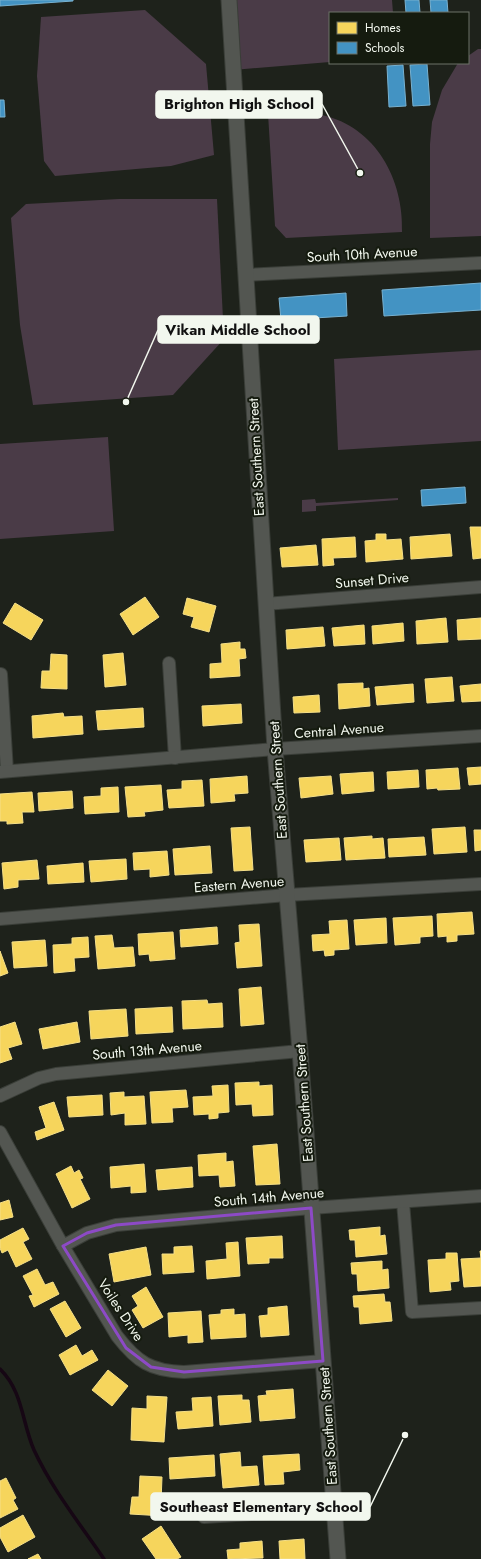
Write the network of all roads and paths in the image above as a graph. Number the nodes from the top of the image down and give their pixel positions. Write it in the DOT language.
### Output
graph roads {
  1 [pos="229,0"];
  2 [pos="481,262"];
  3 [pos="245,275"];
  4 [pos="481,587"];
  5 [pos="265,604"];
  6 [pos="169,663"];
  7 [pos="1,674"];
  8 [pos="481,736"];
  9 [pos="275,749"];
  10 [pos="175,758"];
  11 [pos="4,771"];
  12 [pos="481,884"];
  13 [pos="287,895"];
  14 [pos="0,919"];
  15 [pos="300,1051"];
  16 [pos="0,1096"];
  17 [pos="0,1132"];
  18 [pos="481,1196"];
  19 [pos="403,1202"];
  20 [pos="311,1208"];
  21 [pos="63,1246"];
  22 [pos="481,1308"];
  23 [pos="323,1361"];
  24 [pos="334,1509"];
  25 [pos="204,1517"];
  26 [pos="338,1559"];
  1 -- 3 [label="street, East Southern Street"];
  2 -- 3 [label="street, South 10th Avenue"];
  3 -- 5 [label="street, East Southern Street"];
  4 -- 5 [label="street, Sunset Drive"];
  5 -- 9 [label="street, East Southern Street"];
  6 -- 10 [label="street"];
  7 -- 11 [label="street, Central Avenue"];
  8 -- 9 [label="street, Central Avenue"];
  9 -- 10 [label="street, Central Avenue"];
  9 -- 13 [label="street, East Southern Street"];
  10 -- 11 [label="street, Central Avenue"];
  12 -- 13 [label="street, Eastern Avenue"];
  13 -- 14 [label="street, Eastern Avenue"];
  13 -- 15 [label="street, East Southern Street"];
  15 -- 16 [label="street, South 13th Avenue"];
  15 -- 20 [label="street, East Southern Street"];
  17 -- 21 [label="street, Voiles Drive"];
  18 -- 19 [label="street, South 14th Avenue"];
  19 -- 20 [label="street, South 14th Avenue"];
  19 -- 22 [label="street"];
  20 -- 21 [label="street, South 14th Avenue"];
  20 -- 23 [label="street, East Southern Street"];
  21 -- 23 [label="street, Voiles Drive"];
  23 -- 24 [label="street, East Southern Street"];
  24 -- 25 [label="street"];
  24 -- 26 [label="street, East Southern Street"];
}
